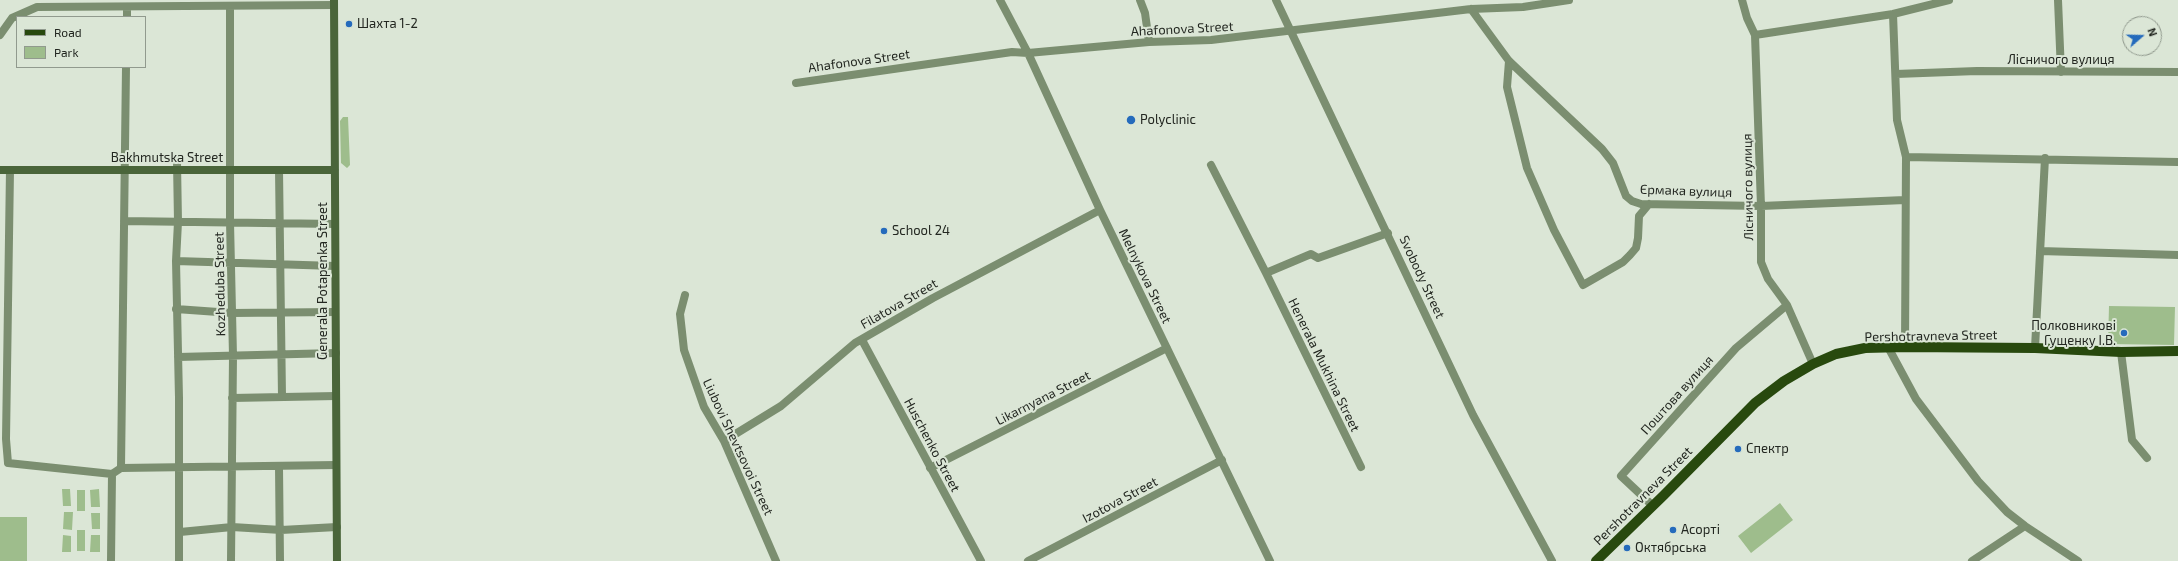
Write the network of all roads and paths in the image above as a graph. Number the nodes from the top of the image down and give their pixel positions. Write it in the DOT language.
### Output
graph roads {
  1 [pos="1000,0"];
  2 [pos="1140,0"];
  3 [pos="1276,0"];
  4 [pos="1569,0"];
  5 [pos="1742,0"];
  6 [pos="1949,0"];
  7 [pos="2058,0"];
  8 [pos="37,3"];
  9 [pos="334,3"];
  10 [pos="230,6"];
  11 [pos="128,8"];
  12 [pos="1471,9"];
  13 [pos="1893,14"];
  14 [pos="127,16"];
  15 [pos="1290,32"];
  16 [pos="0,35"];
  17 [pos="1755,35"];
  18 [pos="1148,42"];
  19 [pos="1028,52"];
  20 [pos="1509,61"];
  21 [pos="126,68"];
  22 [pos="2061,72"];
  23 [pos="2178,72"];
  24 [pos="1896,74"];
  25 [pos="796,82"];
  26 [pos="1906,157"];
  27 [pos="2045,158"];
  28 [pos="2178,162"];
  29 [pos="177,166"];
  30 [pos="1210,166"];
  31 [pos="124,169"];
  32 [pos="0,170"];
  33 [pos="10,170"];
  34 [pos="231,170"];
  35 [pos="279,170"];
  36 [pos="335,170"];
  37 [pos="1905,200"];
  38 [pos="1649,204"];
  39 [pos="1761,206"];
  40 [pos="1100,210"];
  41 [pos="124,221"];
  42 [pos="178,222"];
  43 [pos="230,222"];
  44 [pos="280,224"];
  45 [pos="335,224"];
  46 [pos="1388,233"];
  47 [pos="2040,251"];
  48 [pos="2178,255"];
  49 [pos="176,262"];
  50 [pos="232,264"];
  51 [pos="281,265"];
  52 [pos="335,266"];
  53 [pos="1266,273"];
  54 [pos="685,295"];
  55 [pos="1787,305"];
  56 [pos="176,309"];
  57 [pos="232,312"];
  58 [pos="335,312"];
  59 [pos="282,313"];
  60 [pos="862,340"];
  61 [pos="1905,346"];
  62 [pos="1888,347"];
  63 [pos="1167,348"];
  64 [pos="2035,348"];
  65 [pos="2178,351"];
  66 [pos="2121,352"];
  67 [pos="336,353"];
  68 [pos="280,355"];
  69 [pos="233,356"];
  70 [pos="178,357"];
  71 [pos="1813,364"];
  72 [pos="336,396"];
  73 [pos="282,397"];
  74 [pos="232,398"];
  75 [pos="724,441"];
  76 [pos="0,453"];
  77 [pos="2147,458"];
  78 [pos="1222,460"];
  79 [pos="8,463"];
  80 [pos="232,465"];
  81 [pos="336,465"];
  82 [pos="279,467"];
  83 [pos="1361,467"];
  84 [pos="121,468"];
  85 [pos="179,468"];
  86 [pos="930,468"];
  87 [pos="112,474"];
  88 [pos="1653,506"];
  89 [pos="2025,526"];
  90 [pos="232,527"];
  91 [pos="337,527"];
  92 [pos="281,530"];
  93 [pos="180,532"];
  94 [pos="111,561"];
  95 [pos="179,561"];
  96 [pos="232,561"];
  97 [pos="280,561"];
  98 [pos="337,561"];
  99 [pos="776,561"];
  100 [pos="981,561"];
  101 [pos="1028,561"];
  102 [pos="1270,561"];
  103 [pos="1552,561"];
  104 [pos="1596,561"];
  105 [pos="1972,561"];
  106 [pos="2078,561"];
  1 -- 19 [label="street, Melnykova Street"];
  2 -- 18 [label="street"];
  3 -- 15 [label="street, Svobody Street"];
  4 -- 12 [label="street, Ahafonova Street"];
  5 -- 17 [label="street, Лісничого вулиця"];
  6 -- 13 [label="street"];
  7 -- 22 [label="street"];
  8 -- 11 [label="street"];
  8 -- 16 [label="street"];
  9 -- 10 [label="street"];
  9 -- 36 [label="main road, Generala Potapenka Street"];
  10 -- 11 [label="street"];
  10 -- 34 [label="street, Kozheduba Street"];
  11 -- 14 [label="street"];
  12 -- 15 [label="street, Ahafonova Street"];
  12 -- 20 [label="street, Єрмака вулиця"];
  13 -- 17 [label="street"];
  13 -- 24 [label="street"];
  15 -- 18 [label="street, Ahafonova Street"];
  15 -- 46 [label="street, Svobody Street"];
  17 -- 39 [label="street, Лісничого вулиця"];
  18 -- 19 [label="street, Ahafonova Street"];
  19 -- 25 [label="street, Ahafonova Street"];
  19 -- 40 [label="street, Melnykova Street"];
  20 -- 38 [label="street, Єрмака вулиця"];
  20 -- 38 [label="street"];
  21 -- 31 [label="street"];
  22 -- 23 [label="street, Лісничого вулиця"];
  22 -- 24 [label="street, Лісничого вулиця"];
  24 -- 26 [label="street"];
  26 -- 27 [label="street"];
  26 -- 37 [label="street"];
  27 -- 28 [label="street"];
  27 -- 47 [label="street"];
  29 -- 31 [label="main road, Bakhmutska Street"];
  29 -- 34 [label="main road, Bakhmutska Street"];
  29 -- 42 [label="street"];
  30 -- 53 [label="street, Henerala Mukhina Street"];
  31 -- 33 [label="main road, Bakhmutska Street"];
  31 -- 41 [label="street"];
  32 -- 33 [label="main road, Bakhmutska Street"];
  33 -- 79 [label="street"];
  34 -- 35 [label="main road, Bakhmutska Street"];
  34 -- 43 [label="street, Kozheduba Street"];
  35 -- 36 [label="main road, Bakhmutska Street"];
  35 -- 44 [label="street"];
  36 -- 45 [label="main road, Generala Potapenka Street"];
  37 -- 39 [label="street, Єрмака вулиця"];
  37 -- 61 [label="street"];
  38 -- 39 [label="street, Єрмака вулиця"];
  39 -- 55 [label="street, Лісничого вулиця"];
  40 -- 60 [label="street, Filatova Street"];
  40 -- 63 [label="street, Melnykova Street"];
  41 -- 42 [label="street"];
  41 -- 84 [label="street"];
  42 -- 43 [label="street"];
  42 -- 49 [label="street"];
  43 -- 44 [label="street"];
  43 -- 50 [label="street, Kozheduba Street"];
  44 -- 45 [label="street"];
  44 -- 51 [label="street"];
  45 -- 52 [label="main road, Generala Potapenka Street"];
  46 -- 53 [label="street"];
  46 -- 103 [label="street, Svobody Street"];
  47 -- 48 [label="street"];
  47 -- 64 [label="street"];
  49 -- 50 [label="street"];
  49 -- 56 [label="street"];
  50 -- 51 [label="street"];
  50 -- 57 [label="street, Kozheduba Street"];
  51 -- 52 [label="street"];
  51 -- 59 [label="street"];
  52 -- 58 [label="main road, Generala Potapenka Street"];
  53 -- 83 [label="street, Henerala Mukhina Street"];
  54 -- 75 [label="street, Liubovi Shevtsovoi Street"];
  55 -- 71 [label="street, Лісничого вулиця"];
  55 -- 88 [label="street, Поштова вулиця"];
  56 -- 57 [label="street"];
  56 -- 70 [label="street"];
  57 -- 59 [label="street"];
  57 -- 69 [label="street, Kozheduba Street"];
  58 -- 59 [label="street"];
  58 -- 67 [label="main road, Generala Potapenka Street"];
  59 -- 68 [label="street"];
  60 -- 75 [label="street, Filatova Street"];
  60 -- 86 [label="street, Huschenko Street"];
  61 -- 62 [label="main road, Pershotravneva Street"];
  61 -- 64 [label="main road, Pershotravneva Street"];
  62 -- 71 [label="main road, Pershotravneva Street"];
  62 -- 89 [label="street"];
  63 -- 78 [label="street, Melnykova Street"];
  63 -- 86 [label="street, Likarnyana Street"];
  64 -- 66 [label="main road, Pershotravneva Street"];
  65 -- 66 [label="main road, Pershotravneva Street"];
  66 -- 77 [label="street"];
  67 -- 68 [label="street"];
  67 -- 72 [label="main road, Generala Potapenka Street"];
  68 -- 69 [label="street"];
  68 -- 73 [label="street"];
  69 -- 70 [label="street"];
  69 -- 74 [label="street, Kozheduba Street"];
  70 -- 85 [label="street"];
  71 -- 88 [label="main road, Pershotravneva Street"];
  72 -- 73 [label="street"];
  72 -- 81 [label="main road, Generala Potapenka Street"];
  73 -- 74 [label="street"];
  74 -- 80 [label="street, Kozheduba Street"];
  75 -- 99 [label="street, Liubovi Shevtsovoi Street"];
  76 -- 79 [label="street"];
  78 -- 101 [label="street, Izotova Street"];
  78 -- 102 [label="street, Melnykova Street"];
  79 -- 87 [label="street"];
  80 -- 82 [label="street"];
  80 -- 85 [label="street"];
  80 -- 90 [label="street, Kozheduba Street"];
  81 -- 82 [label="street"];
  81 -- 91 [label="main road, Generala Potapenka Street"];
  82 -- 92 [label="street"];
  84 -- 85 [label="street"];
  84 -- 87 [label="street"];
  85 -- 93 [label="street"];
  86 -- 100 [label="street, Huschenko Street"];
  87 -- 94 [label="street"];
  88 -- 104 [label="main road, Pershotravneva Street"];
  89 -- 105 [label="street"];
  89 -- 106 [label="street"];
  90 -- 92 [label="street"];
  90 -- 93 [label="street"];
  90 -- 96 [label="street, Kozheduba Street"];
  91 -- 92 [label="street"];
  91 -- 98 [label="main road, Generala Potapenka Street"];
  92 -- 97 [label="street"];
  93 -- 95 [label="street"];
}
